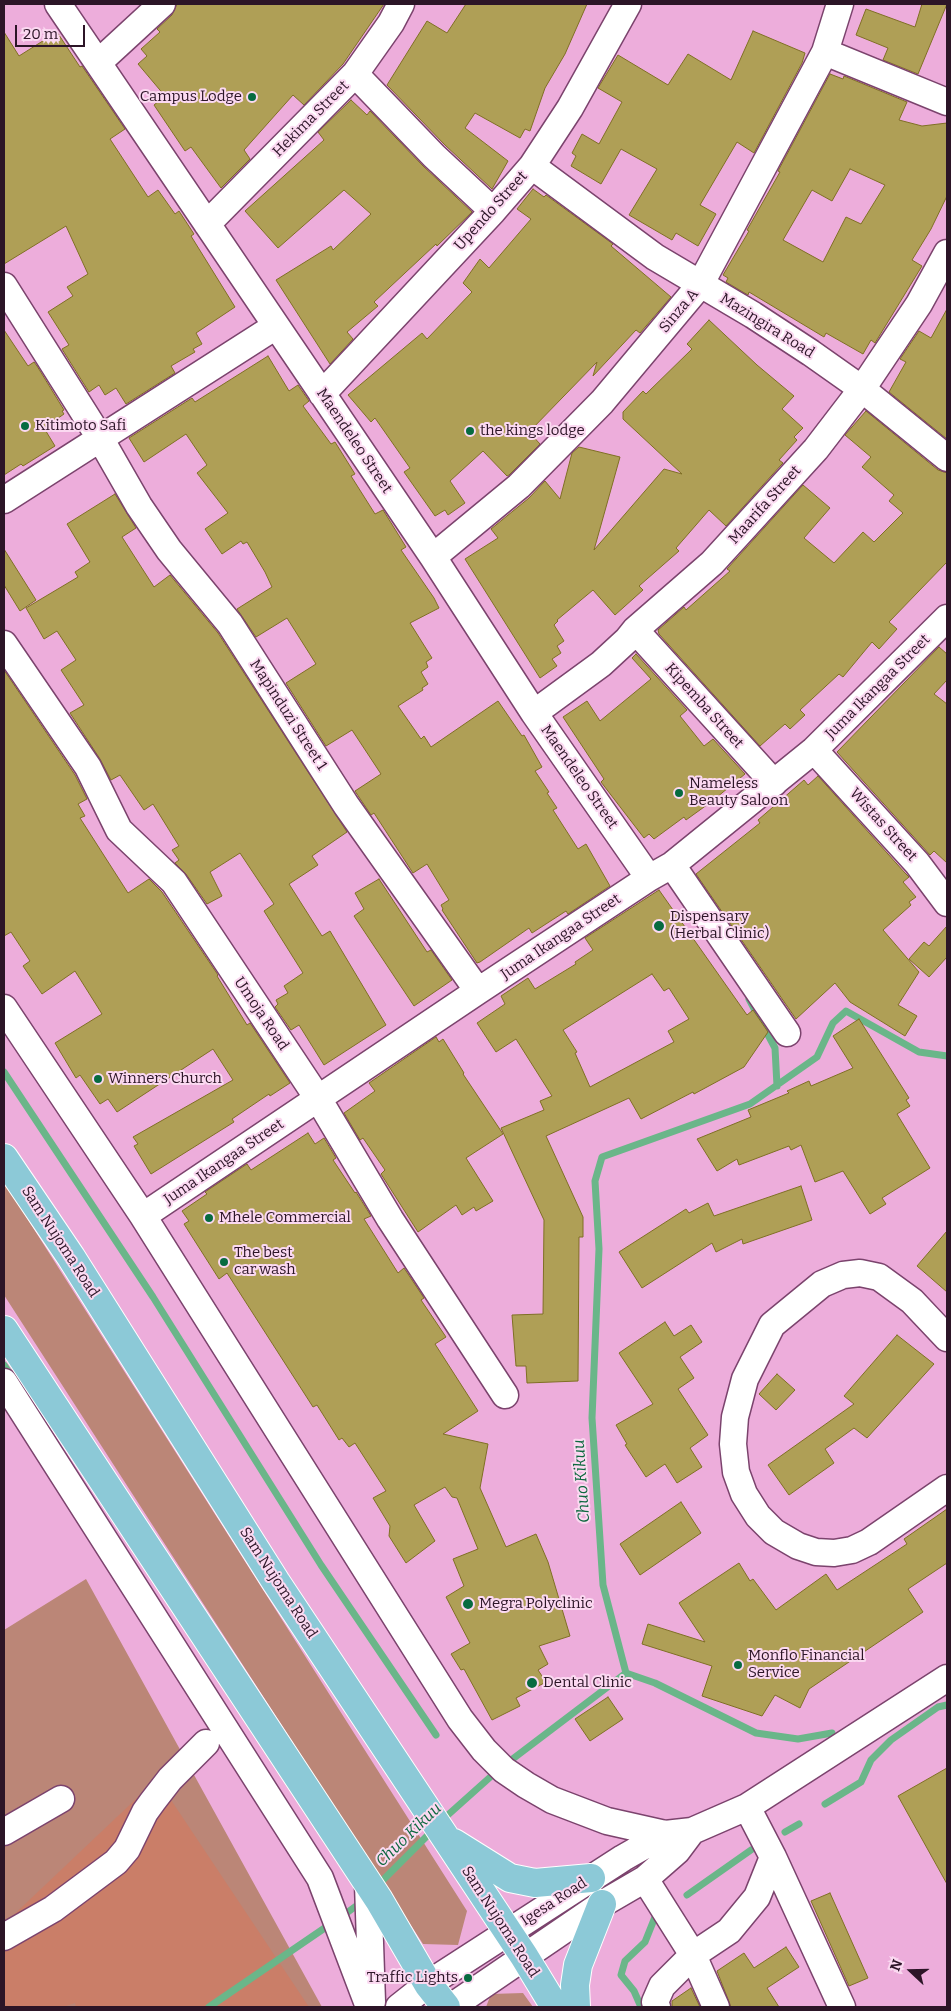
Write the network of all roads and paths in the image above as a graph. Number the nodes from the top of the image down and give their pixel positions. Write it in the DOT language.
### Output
graph roads {
  1 [pos="58,4"];
  2 [pos="162,4"];
  3 [pos="401,4"];
  4 [pos="628,4"];
  5 [pos="840,4"];
  6 [pos="825,52"];
  7 [pos="99,62"];
  8 [pos="355,74"];
  9 [pos="947,102"];
  10 [pos="532,166"];
  11 [pos="493,211"];
  12 [pos="207,224"];
  13 [pos="947,253"];
  14 [pos="700,285"];
  15 [pos="4,286"];
  16 [pos="276,326"];
  17 [pos="862,389"];
  18 [pos="322,394"];
  19 [pos="100,438"];
  20 [pos="947,458"];
  21 [pos="4,500"];
  22 [pos="433,557"];
  23 [pos="947,618"];
  24 [pos="635,630"];
  25 [pos="4,644"];
  26 [pos="534,713"];
  27 [pos="814,750"];
  28 [pos="774,782"];
  29 [pos="672,865"];
  30 [pos="649,878"];
  31 [pos="947,903"];
  32 [pos="478,991"];
  33 [pos="4,1008"];
  34 [pos="787,1033"];
  35 [pos="318,1100"];
  36 [pos="4,1158"];
  37 [pos="143,1216"];
  38 [pos="4,1330"];
  39 [pos="947,1338"];
  40 [pos="4,1382"];
  41 [pos="505,1395"];
  42 [pos="947,1488"];
  43 [pos="947,1678"];
  44 [pos="206,1743"];
  45 [pos="61,1799"];
  46 [pos="748,1807"];
  47 [pos="692,1831"];
  48 [pos="4,1832"];
  49 [pos="665,1834"];
  50 [pos="443,1835"];
  51 [pos="773,1857"];
  52 [pos="591,1878"];
  53 [pos="644,1879"];
  54 [pos="368,1884"];
  55 [pos="602,1904"];
  56 [pos="508,1932"];
  57 [pos="4,1937"];
  58 [pos="693,1955"];
  59 [pos="524,1956"];
  60 [pos="428,1984"];
  61 [pos="370,2007"];
  62 [pos="399,2007"];
  63 [pos="446,2007"];
  64 [pos="450,2007"];
  65 [pos="555,2007"];
  66 [pos="576,2007"];
  67 [pos="657,2007"];
  68 [pos="716,2007"];
  69 [pos="842,2007"];
  1 -- 7 [label="street, Maendeleo Street"];
  2 -- 7 [label="street"];
  3 -- 8 [label="street, Hekima Street"];
  4 -- 10 [label="street, Upendo Street"];
  5 -- 6 [label="street, Sinza A"];
  6 -- 9 [label="street"];
  6 -- 14 [label="street, Sinza A"];
  7 -- 12 [label="street, Maendeleo Street"];
  8 -- 11 [label="street"];
  8 -- 12 [label="street, Hekima Street"];
  10 -- 11 [label="street, Upendo Street"];
  10 -- 14 [label="street, Mazingira Road"];
  11 -- 18 [label="street, Upendo Street"];
  12 -- 16 [label="street, Maendeleo Street"];
  13 -- 17 [label="street, Maarifa Street"];
  14 -- 17 [label="street, Mazingira Road"];
  14 -- 22 [label="street, Sinza A"];
  15 -- 19 [label="street, Mapinduzi Street 1"];
  16 -- 18 [label="street, Maendeleo Street"];
  16 -- 19 [label="street"];
  17 -- 20 [label="street, Mazingira Road"];
  17 -- 24 [label="street, Maarifa Street"];
  18 -- 22 [label="street, Maendeleo Street"];
  19 -- 21 [label="street"];
  19 -- 32 [label="street, Mapinduzi Street 1"];
  22 -- 26 [label="street, Maendeleo Street"];
  23 -- 27 [label="street, Juma Ikangaa Street"];
  24 -- 26 [label="street, Maarifa Street"];
  24 -- 28 [label="street, Kipemba Street"];
  25 -- 35 [label="street, Umoja Road"];
  26 -- 30 [label="street, Maendeleo Street"];
  27 -- 28 [label="street, Juma Ikangaa Street"];
  27 -- 31 [label="street, Wistas Street"];
  28 -- 29 [label="street, Juma Ikangaa Street"];
  29 -- 30 [label="street, Juma Ikangaa Street"];
  29 -- 34 [label="street"];
  30 -- 32 [label="street, Juma Ikangaa Street"];
  32 -- 35 [label="street, Juma Ikangaa Street"];
  33 -- 37 [label="street"];
  35 -- 37 [label="street, Juma Ikangaa Street"];
  35 -- 41 [label="street, Umoja Road"];
  36 -- 50 [label="main road, Sam Nujoma Road"];
  37 -- 49 [label="street"];
  38 -- 54 [label="main road"];
  39 -- 42 [label="street"];
  40 -- 61 [label="street"];
  43 -- 46 [label="street, Igesa Road"];
  44 -- 57 [label="street"];
  45 -- 48 [label="street"];
  46 -- 47 [label="street, Igesa Road"];
  46 -- 51 [label="street"];
  47 -- 49 [label="street, Igesa Road"];
  47 -- 53 [label="street, Igesa Road"];
  49 -- 52 [label="street, Igesa Road"];
  50 -- 52 [label="main road"];
  50 -- 56 [label="main road, Sam Nujoma Road"];
  51 -- 58 [label="street"];
  51 -- 69 [label="street"];
  52 -- 56 [label="street, Igesa Road"];
  53 -- 55 [label="street, Igesa Road"];
  53 -- 58 [label="street"];
  54 -- 60 [label="main road"];
  54 -- 61 [label="street"];
  55 -- 59 [label="street, Igesa Road"];
  55 -- 66 [label="main road"];
  56 -- 59 [label="main road, Sam Nujoma Road"];
  56 -- 60 [label="street, Igesa Road"];
  58 -- 67 [label="street"];
  58 -- 68 [label="street"];
  59 -- 64 [label="street, Igesa Road"];
  59 -- 65 [label="main road, Sam Nujoma Road"];
  60 -- 62 [label="street, Igesa Road"];
  60 -- 63 [label="main road"];
}
